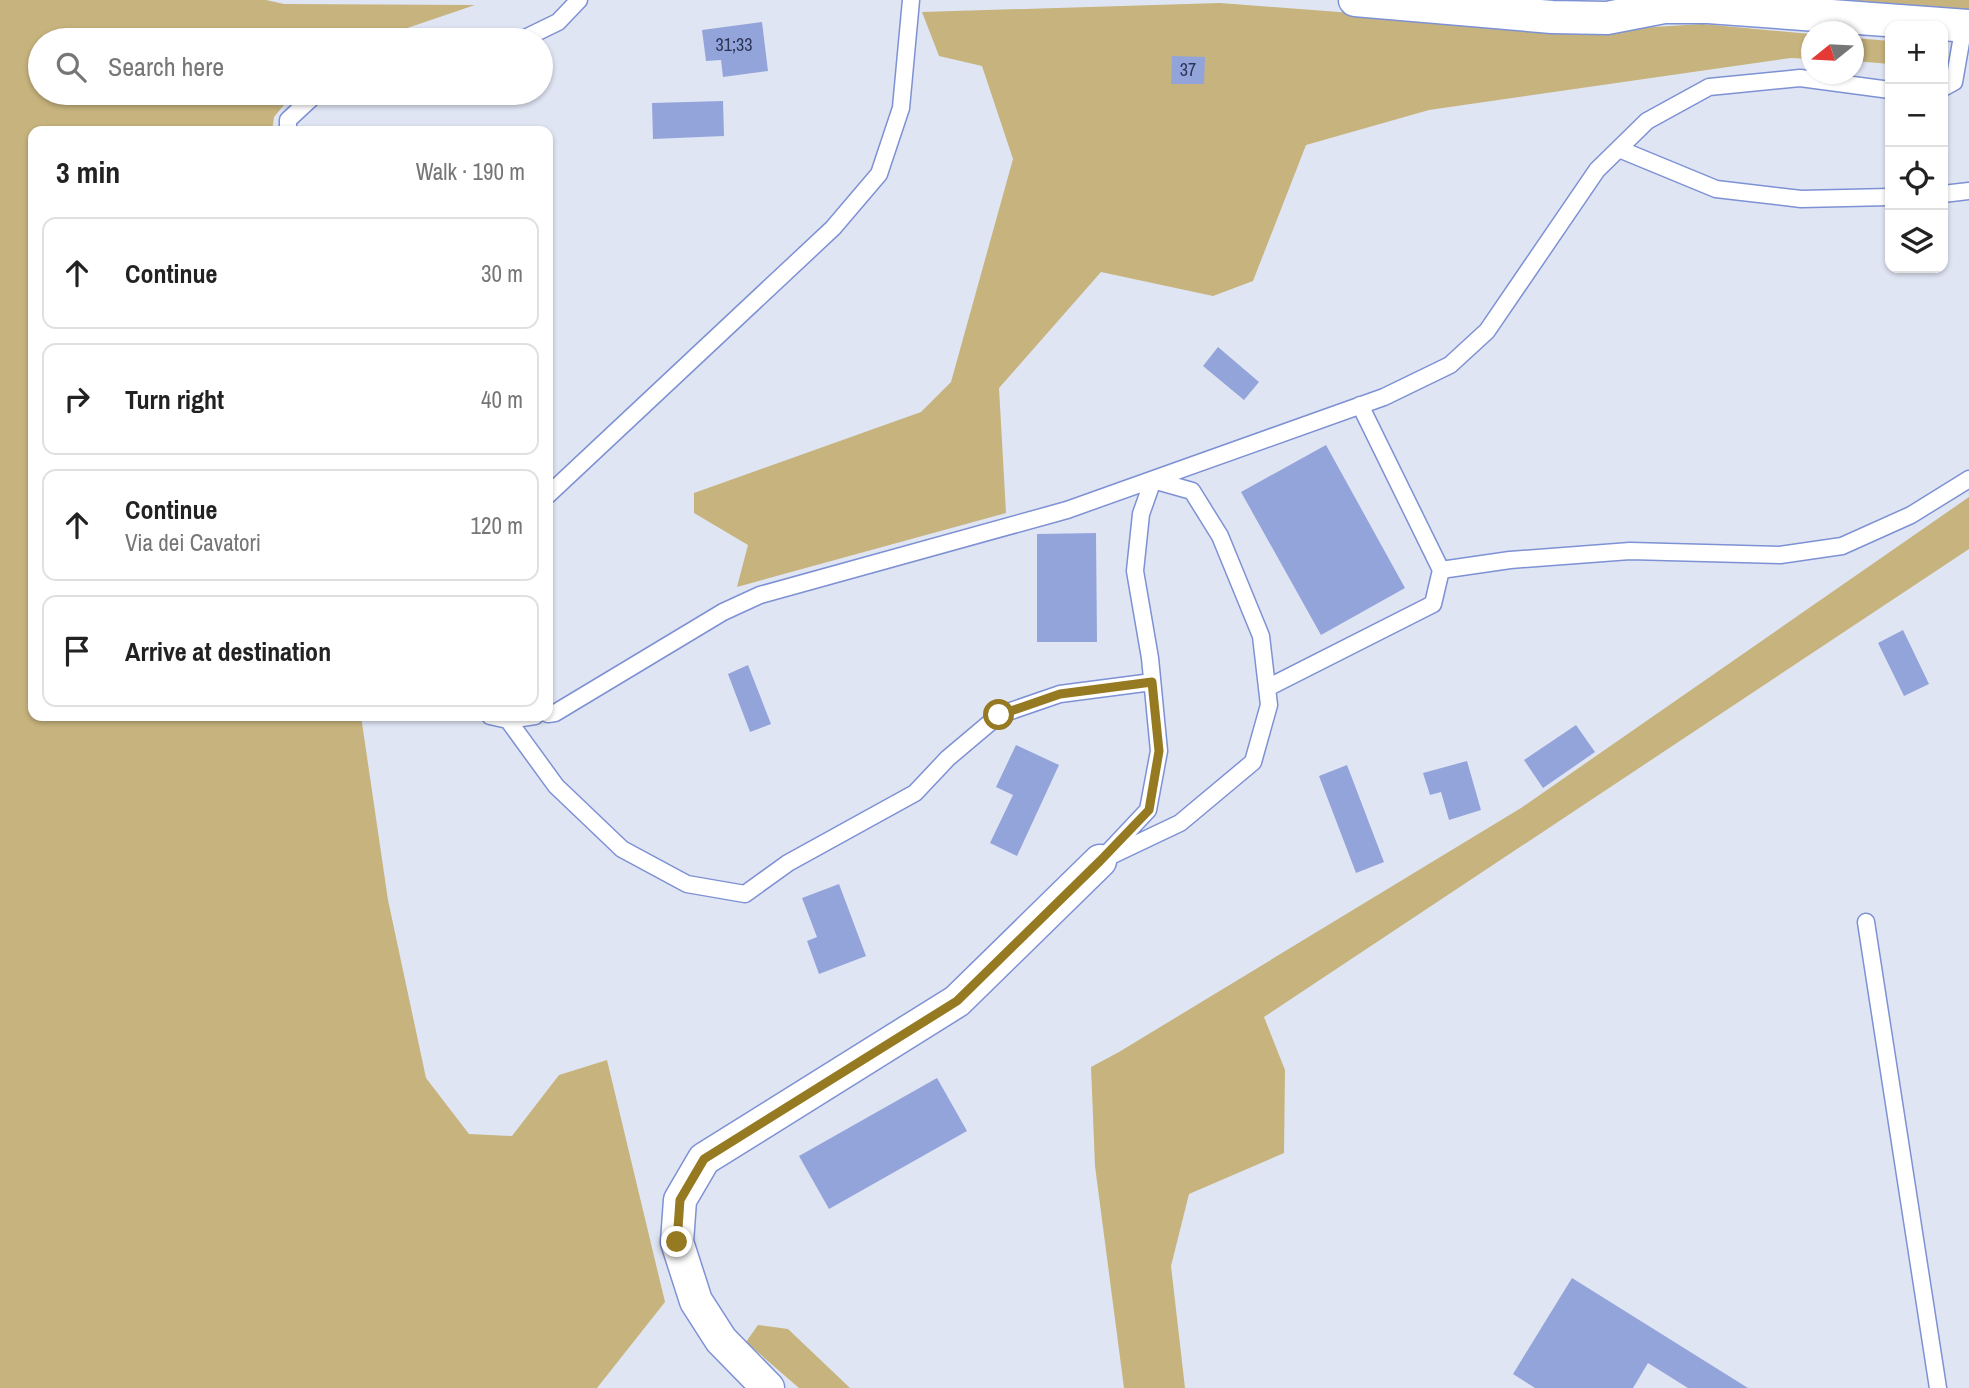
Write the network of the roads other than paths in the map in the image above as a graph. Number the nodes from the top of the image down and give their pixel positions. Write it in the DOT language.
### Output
graph roads {
  1 [pos="579,0"];
  2 [pos="911,0"];
  3 [pos="1355,0"];
  4 [pos="1966,26"];
  5 [pos="545,28"];
  6 [pos="1948,85"];
  7 [pos="1885,89"];
  8 [pos="304,105"];
  9 [pos="288,126"];
  10 [pos="1619,149"];
  11 [pos="1969,191"];
  12 [pos="1948,193"];
  13 [pos="1885,197"];
  14 [pos="1360,405"];
  15 [pos="1969,479"];
  16 [pos="1153,480"];
  17 [pos="553,490"];
  18 [pos="1441,570"];
  19 [pos="1152,682"];
  20 [pos="1267,688"];
  21 [pos="553,713"];
  22 [pos="509,721"];
  23 [pos="1100,861"];
  24 [pos="1866,922"];
  25 [pos="768,1388"];
  26 [pos="1938,1388"];
  1 -- 5 [label="lane"];
  2 -- 17 [label="lane"];
  3 -- 4 [label="street"];
  4 -- 6 [label="lane"];
  7 -- 10 [label="lane"];
  8 -- 9 [label="lane"];
  10 -- 13 [label="lane"];
  10 -- 14 [label="lane"];
  11 -- 12 [label="lane"];
  14 -- 16 [label="lane"];
  14 -- 18 [label="lane"];
  15 -- 18 [label="lane"];
  16 -- 19 [label="lane"];
  16 -- 20 [label="lane"];
  16 -- 21 [label="lane"];
  18 -- 20 [label="lane"];
  19 -- 22 [label="lane"];
  19 -- 23 [label="lane"];
  20 -- 23 [label="lane"];
  23 -- 25 [label="street"];
  24 -- 26 [label="lane"];
}
